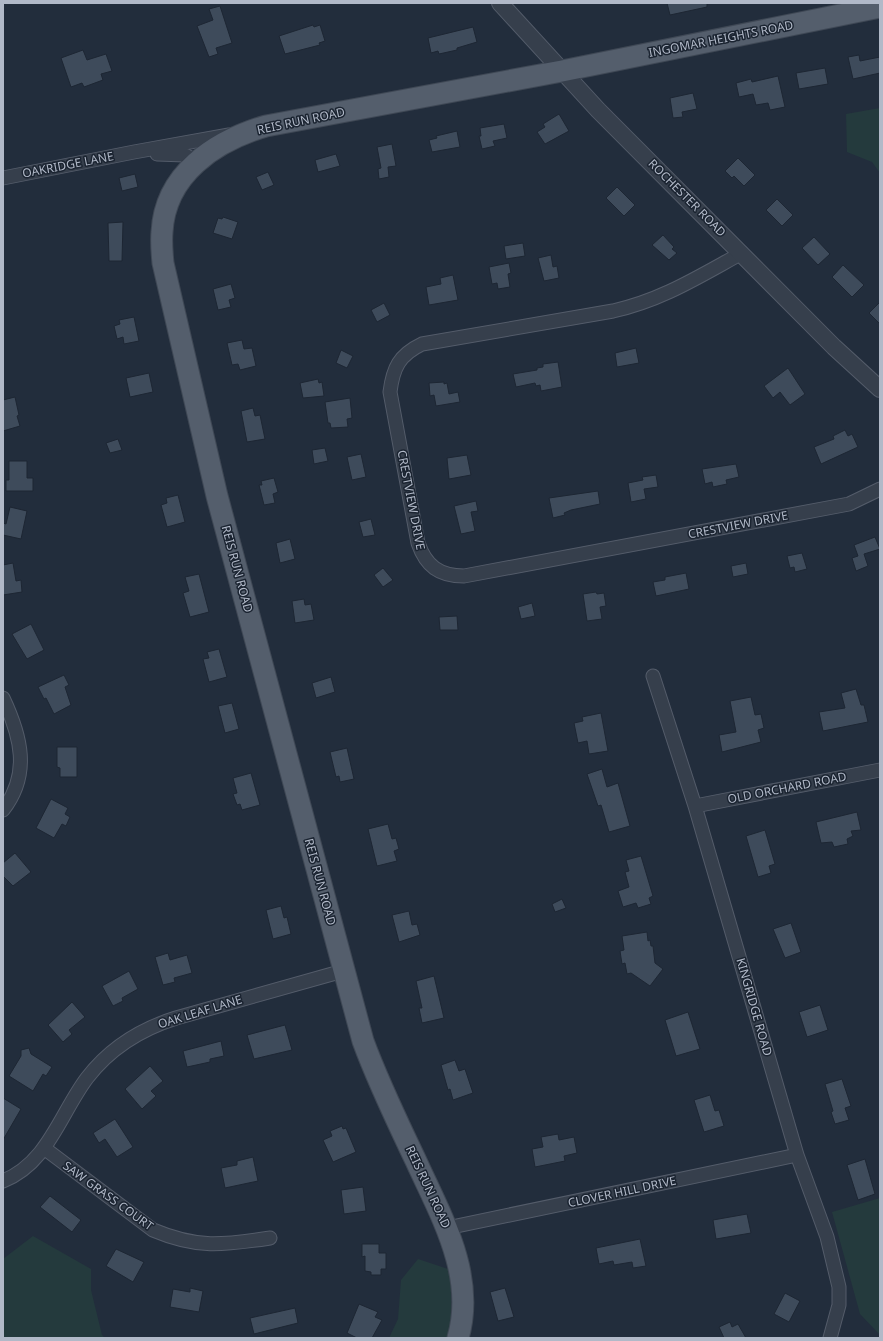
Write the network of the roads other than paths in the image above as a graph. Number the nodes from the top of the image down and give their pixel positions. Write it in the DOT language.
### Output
graph roads {
  1 [pos="500,3"];
  2 [pos="880,6"];
  3 [pos="562,71"];
  4 [pos="247,132"];
  5 [pos="134,152"];
  6 [pos="196,161"];
  7 [pos="3,178"];
  8 [pos="742,253"];
  9 [pos="880,389"];
  10 [pos="880,490"];
  11 [pos="653,676"];
  12 [pos="3,698"];
  13 [pos="880,770"];
  14 [pos="695,806"];
  15 [pos="3,810"];
  16 [pos="343,971"];
  17 [pos="44,1148"];
  18 [pos="797,1155"];
  19 [pos="3,1181"];
  20 [pos="447,1228"];
  21 [pos="270,1238"];
  22 [pos="458,1338"];
  23 [pos="830,1338"];
  1 -- 3 [label="street, ROCHESTER ROAD"];
  2 -- 3 [label="main road, INGOMAR HEIGHTS ROAD"];
  3 -- 4 [label="main road, REIS RUN ROAD"];
  3 -- 8 [label="street, ROCHESTER ROAD"];
  4 -- 5 [label="street, OAKRIDGE LANE"];
  4 -- 6 [label="main road, REIS RUN ROAD"];
  5 -- 6 [label="street, OAKRIDGE LANE"];
  5 -- 7 [label="street, OAKRIDGE LANE"];
  6 -- 16 [label="main road, REIS RUN ROAD"];
  8 -- 9 [label="street, ROCHESTER ROAD"];
  8 -- 10 [label="street, CRESTVIEW DRIVE"];
  11 -- 14 [label="street, KINGRIDGE ROAD"];
  12 -- 15 [label="street"];
  13 -- 14 [label="street, OLD ORCHARD ROAD"];
  14 -- 18 [label="street, KINGRIDGE ROAD"];
  16 -- 17 [label="street, OAK LEAF LANE"];
  16 -- 20 [label="main road, REIS RUN ROAD"];
  17 -- 19 [label="street, OAK LEAF LANE"];
  17 -- 21 [label="street, SAW GRASS COURT"];
  18 -- 20 [label="street, CLOVER HILL DRIVE"];
  18 -- 23 [label="street, KINGRIDGE ROAD"];
  20 -- 22 [label="main road, REIS RUN ROAD"];
}
